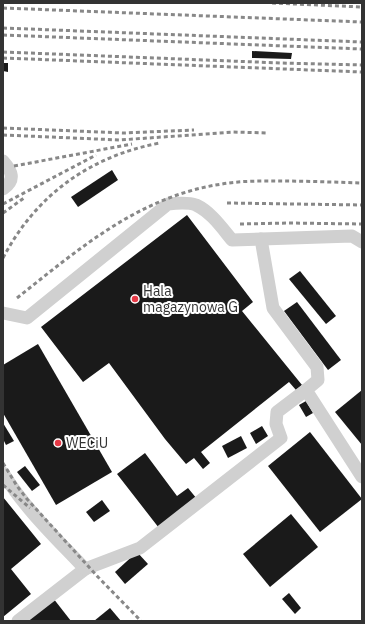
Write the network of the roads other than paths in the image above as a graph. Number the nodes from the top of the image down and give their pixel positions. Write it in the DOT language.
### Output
graph roads {
  1 [pos="3,161"];
  2 [pos="3,189"];
  3 [pos="261,239"];
  4 [pos="362,242"];
  5 [pos="3,313"];
  6 [pos="306,390"];
  7 [pos="3,473"];
  8 [pos="362,477"];
  9 [pos="85,569"];
  10 [pos="18,621"];
  1 -- 2 [label="lane"];
  3 -- 4 [label="lane"];
  3 -- 5 [label="lane"];
  3 -- 6 [label="lane"];
  6 -- 8 [label="lane"];
  6 -- 9 [label="lane"];
  7 -- 9 [label="lane"];
  9 -- 10 [label="lane"];
}
